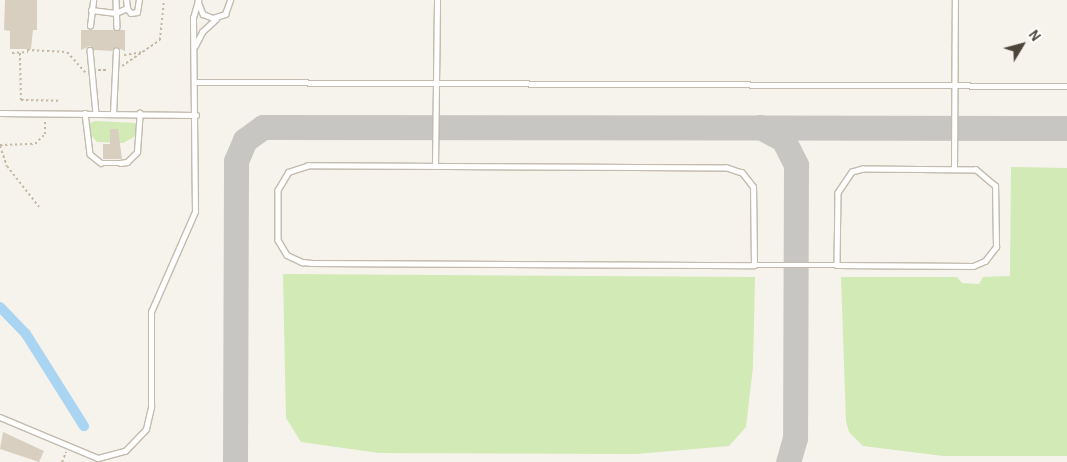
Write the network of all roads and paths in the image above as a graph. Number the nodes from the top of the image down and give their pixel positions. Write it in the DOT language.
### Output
graph roads {
  1 [pos="93,0"];
  2 [pos="116,0"];
  3 [pos="126,0"];
  4 [pos="139,0"];
  5 [pos="164,0"];
  6 [pos="198,0"];
  7 [pos="230,0"];
  8 [pos="437,0"];
  9 [pos="955,0"];
  10 [pos="127,8"];
  11 [pos="91,10"];
  12 [pos="116,13"];
  13 [pos="219,18"];
  14 [pos="90,26"];
  15 [pos="117,27"];
  16 [pos="195,47"];
  17 [pos="90,50"];
  18 [pos="116,51"];
  19 [pos="28,52"];
  20 [pos="12,53"];
  21 [pos="20,53"];
  22 [pos="122,66"];
  23 [pos="196,82"];
  24 [pos="436,84"];
  25 [pos="955,86"];
  26 [pos="1067,86"];
  27 [pos="60,100"];
  28 [pos="0,113"];
  29 [pos="85,114"];
  30 [pos="96,114"];
  31 [pos="113,114"];
  32 [pos="140,114"];
  33 [pos="196,114"];
  34 [pos="45,124"];
  35 [pos="0,146"];
  36 [pos="435,166"];
  37 [pos="954,169"];
  38 [pos="39,206"];
  39 [pos="754,265"];
  40 [pos="837,265"];
  41 [pos="0,417"];
  42 [pos="67,448"];
  43 [pos="62,462"];
  1 -- 11 [label="lane"];
  2 -- 12 [label="lane"];
  3 -- 10 [label="lane"];
  4 -- 10 [label="lane"];
  5 -- 22 [label="path"];
  6 -- 13 [label="lane"];
  6 -- 16 [label="lane"];
  7 -- 13 [label="lane"];
  8 -- 24 [label="lane"];
  9 -- 25 [label="lane"];
  10 -- 12 [label="lane"];
  11 -- 12 [label="lane"];
  11 -- 14 [label="lane"];
  12 -- 15 [label="lane"];
  13 -- 16 [label="lane"];
  16 -- 23 [label="lane"];
  17 -- 30 [label="lane"];
  18 -- 31 [label="lane"];
  19 -- 21 [label="path"];
  20 -- 21 [label="path"];
  21 -- 27 [label="path"];
  23 -- 24 [label="lane"];
  23 -- 33 [label="lane"];
  24 -- 25 [label="lane"];
  24 -- 36 [label="lane"];
  25 -- 26 [label="lane"];
  25 -- 37 [label="lane"];
  28 -- 29 [label="lane"];
  29 -- 30 [label="lane"];
  29 -- 32 [label="lane"];
  30 -- 31 [label="lane"];
  31 -- 32 [label="lane"];
  32 -- 33 [label="lane"];
  33 -- 42 [label="lane"];
  34 -- 35 [label="path"];
  35 -- 38 [label="path"];
  36 -- 39 [label="lane"];
  36 -- 39 [label="lane"];
  37 -- 40 [label="lane"];
  37 -- 40 [label="lane"];
  39 -- 40 [label="lane"];
  41 -- 42 [label="lane"];
  42 -- 43 [label="path"];
}
